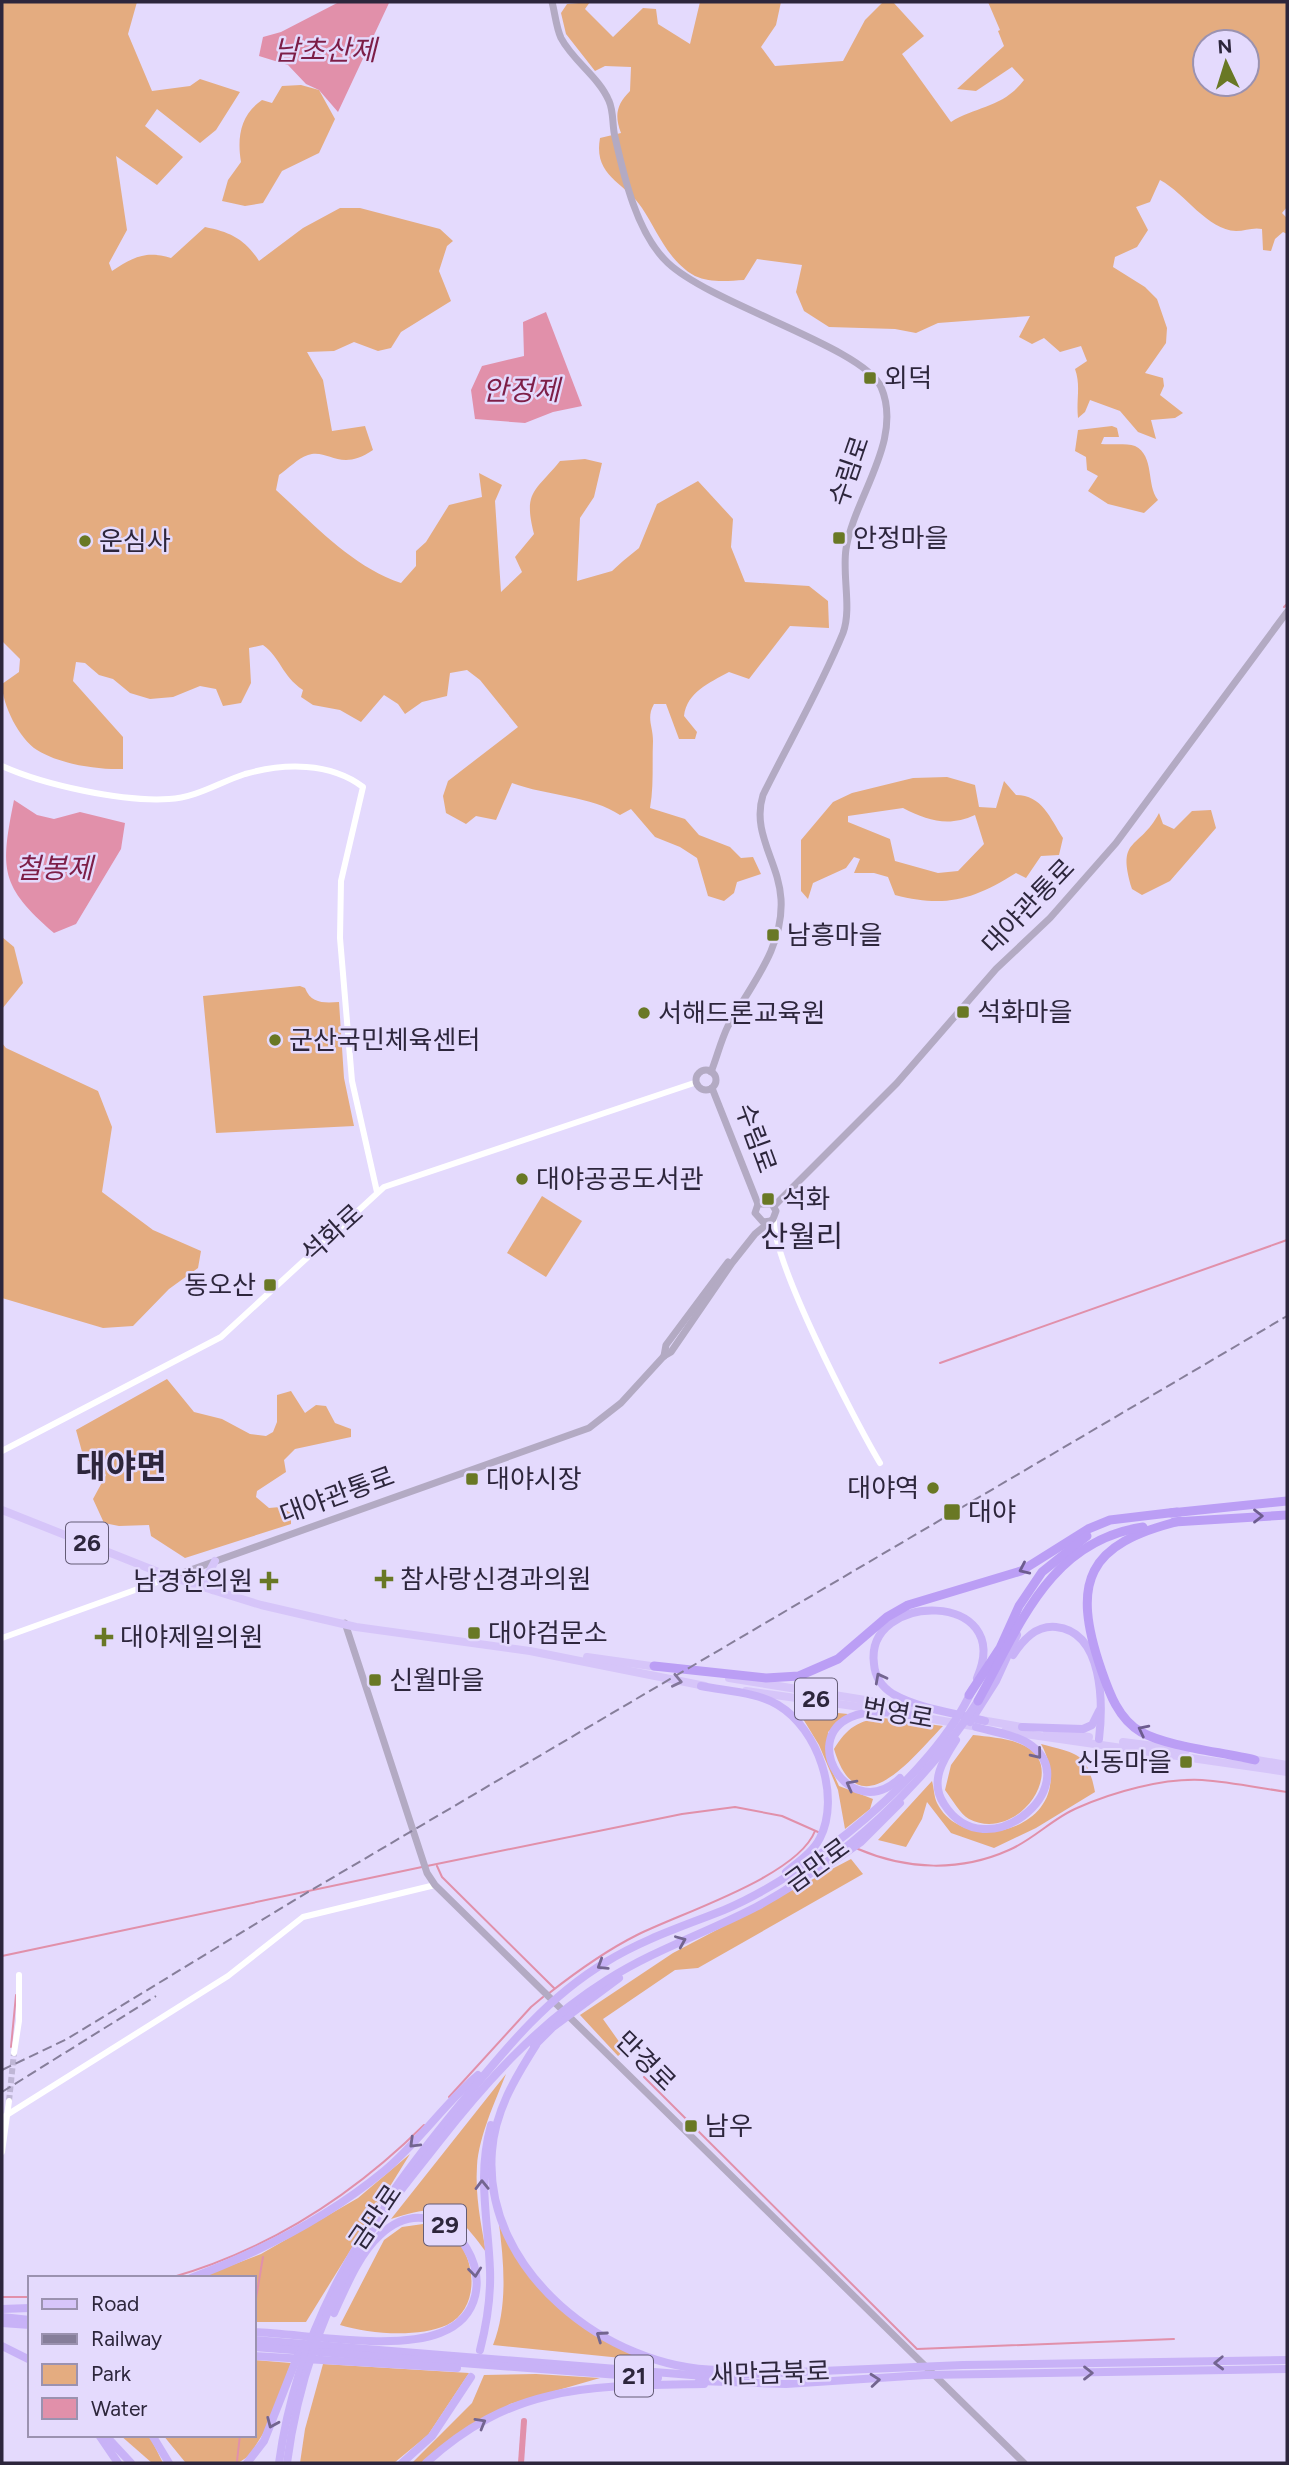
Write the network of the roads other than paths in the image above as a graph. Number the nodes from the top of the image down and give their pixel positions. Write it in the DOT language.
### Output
graph roads {
  1 [pos="552,2"];
  2 [pos="1287,612"];
  3 [pos="2,766"];
  4 [pos="711,1072"];
  5 [pos="697,1082"];
  6 [pos="712,1088"];
  7 [pos="377,1192"];
  8 [pos="758,1204"];
  9 [pos="774,1206"];
  10 [pos="756,1216"];
  11 [pos="771,1221"];
  12 [pos="664,1356"];
  13 [pos="2,1451"];
  14 [pos="879,1464"];
  15 [pos="1287,1501"];
  16 [pos="2,1510"];
  17 [pos="1287,1515"];
  18 [pos="1178,1517"];
  19 [pos="215,1561"];
  20 [pos="171,1577"];
  21 [pos="213,1590"];
  22 [pos="1025,1616"];
  23 [pos="345,1623"];
  24 [pos="2,1637"];
  25 [pos="1092,1659"];
  26 [pos="654,1666"];
  27 [pos="996,1681"];
  28 [pos="701,1686"];
  29 [pos="977,1700"];
  30 [pos="921,1717"];
  31 [pos="985,1721"];
  32 [pos="976,1727"];
  33 [pos="1022,1727"];
  34 [pos="944,1733"];
  35 [pos="956,1736"];
  36 [pos="1098,1741"];
  37 [pos="1255,1760"];
  38 [pos="1287,1765"];
  39 [pos="1287,1772"];
  40 [pos="876,1818"];
  41 [pos="815,1863"];
  42 [pos="435,1885"];
  43 [pos="19,1975"];
  44 [pos="551,2024"];
  45 [pos="536,2045"];
  46 [pos="14,2053"];
  47 [pos="496,2060"];
  48 [pos="9,2101"];
  49 [pos="4,2117"];
  50 [pos="2,2152"];
  51 [pos="340,2271"];
  52 [pos="196,2276"];
  53 [pos="28,2308"];
  54 [pos="2,2309"];
  55 [pos="2,2317"];
  56 [pos="28,2320"];
  57 [pos="2,2323"];
  58 [pos="28,2325"];
  59 [pos="256,2333"];
  60 [pos="256,2340"];
  61 [pos="2,2346"];
  62 [pos="282,2346"];
  63 [pos="256,2347"];
  64 [pos="344,2350"];
  65 [pos="480,2350"];
  66 [pos="256,2355"];
  67 [pos="28,2359"];
  68 [pos="1287,2360"];
  69 [pos="1287,2369"];
  70 [pos="785,2371"];
  71 [pos="306,2376"];
  72 [pos="471,2377"];
  73 [pos="736,2383"];
  74 [pos="100,2437"];
  75 [pos="107,2437"];
  76 [pos="153,2437"];
  77 [pos="118,2463"];
  78 [pos="131,2463"];
  79 [pos="169,2463"];
  80 [pos="247,2463"];
  81 [pos="279,2463"];
  82 [pos="287,2463"];
  83 [pos="402,2463"];
  84 [pos="426,2463"];
  85 [pos="1024,2463"];
  1 -- 4 [label="main road, 수림로"];
  2 -- 9 [label="main road, 대야관통로"];
  3 -- 7 [label="street"];
  4 -- 5 [label="main road"];
  4 -- 6 [label="main road, 수림로"];
  5 -- 6 [label="main road, 수림로"];
  5 -- 7 [label="street, 석화로"];
  6 -- 8 [label="main road, 수림로"];
  7 -- 13 [label="street, 석화로"];
  8 -- 9 [label="main road"];
  8 -- 10 [label="main road"];
  9 -- 11 [label="main road"];
  10 -- 11 [label="main road"];
  10 -- 12 [label="main road, 대야관통로"];
  11 -- 12 [label="main road, 대야관통로"];
  11 -- 14 [label="street"];
  12 -- 19 [label="main road, 대야관통로"];
  15 -- 18 [label="highway"];
  16 -- 20 [label="main road, 번영로 / 26"];
  18 -- 17 [label="highway, one-way"];
  18 -- 22 [label="highway"];
  18 -- 26 [label="highway, one-way"];
  18 -- 29 [label="highway"];
  37 -- 18 [label="highway, one-way"];
  19 -- 20 [label="main road, 대야관통로"];
  19 -- 21 [label="main road"];
  20 -- 21 [label="main road, 번영로 / 26"];
  20 -- 24 [label="street, 대야관통로"];
  21 -- 23 [label="main road, 번영로 / 26"];
  22 -- 27 [label="highway"];
  22 -- 29 [label="highway"];
  23 -- 26 [label="main road, 번영로 / 26"];
  23 -- 28 [label="main road, 번영로 / 26, one-way"];
  23 -- 42 [label="main road, 만경로"];
  25 -- 27 [label="highway"];
  25 -- 33 [label="highway"];
  25 -- 36 [label="highway"];
  26 -- 31 [label="main road, 번영로 / 26"];
  27 -- 29 [label="highway"];
  28 -- 30 [label="main road, 번영로 / 26"];
  28 -- 41 [label="highway"];
  31 -- 29 [label="highway, one-way"];
  29 -- 34 [label="highway, 금만로"];
  29 -- 35 [label="highway, 금만로"];
  30 -- 32 [label="main road, 번영로 / 26"];
  34 -- 30 [label="highway, one-way"];
  31 -- 33 [label="main road, 번영로 / 26"];
  32 -- 35 [label="highway, one-way"];
  32 -- 36 [label="main road, 번영로 / 26"];
  33 -- 36 [label="main road, 번영로 / 26"];
  34 -- 40 [label="highway, 금만로"];
  35 -- 40 [label="highway, 금만로"];
  36 -- 37 [label="main road, 번영로 / 26"];
  36 -- 39 [label="main road, 번영로 / 26"];
  37 -- 38 [label="main road, 번영로 / 26"];
  40 -- 41 [label="highway, 금만로"];
  44 -- 41 [label="highway, 금만로, one-way"];
  41 -- 47 [label="highway, 금만로, one-way"];
  42 -- 49 [label="street"];
  42 -- 85 [label="main road, 만경로"];
  43 -- 46 [label="street"];
  44 -- 45 [label="highway"];
  44 -- 71 [label="highway, 금만로"];
  65 -- 45 [label="highway, one-way"];
  70 -- 45 [label="highway, one-way"];
  47 -- 51 [label="highway, 금만로"];
  47 -- 52 [label="highway, one-way"];
  48 -- 49 [label="street"];
  49 -- 50 [label="street"];
  51 -- 80 [label="highway, one-way"];
  51 -- 81 [label="highway, 금만로"];
  53 -- 54 [label="highway"];
  55 -- 56 [label="highway"];
  57 -- 58 [label="highway"];
  59 -- 62 [label="highway, 29"];
  60 -- 62 [label="highway"];
  61 -- 67 [label="highway"];
  62 -- 63 [label="highway"];
  62 -- 64 [label="highway"];
  62 -- 64 [label="highway, 29"];
  62 -- 66 [label="highway"];
  64 -- 70 [label="highway, 새만금북로 / 21"];
  71 -- 64 [label="highway, 29, one-way"];
  64 -- 73 [label="highway, 새만금북로 / 21"];
  68 -- 70 [label="highway, 새만금북로 / 21, one-way"];
  73 -- 69 [label="highway, 새만금북로 / 21, one-way"];
  71 -- 82 [label="highway, 금만로 / 29"];
  72 -- 83 [label="highway"];
  84 -- 73 [label="highway, one-way"];
  74 -- 77 [label="highway"];
  75 -- 78 [label="highway"];
  76 -- 79 [label="highway"];
}
